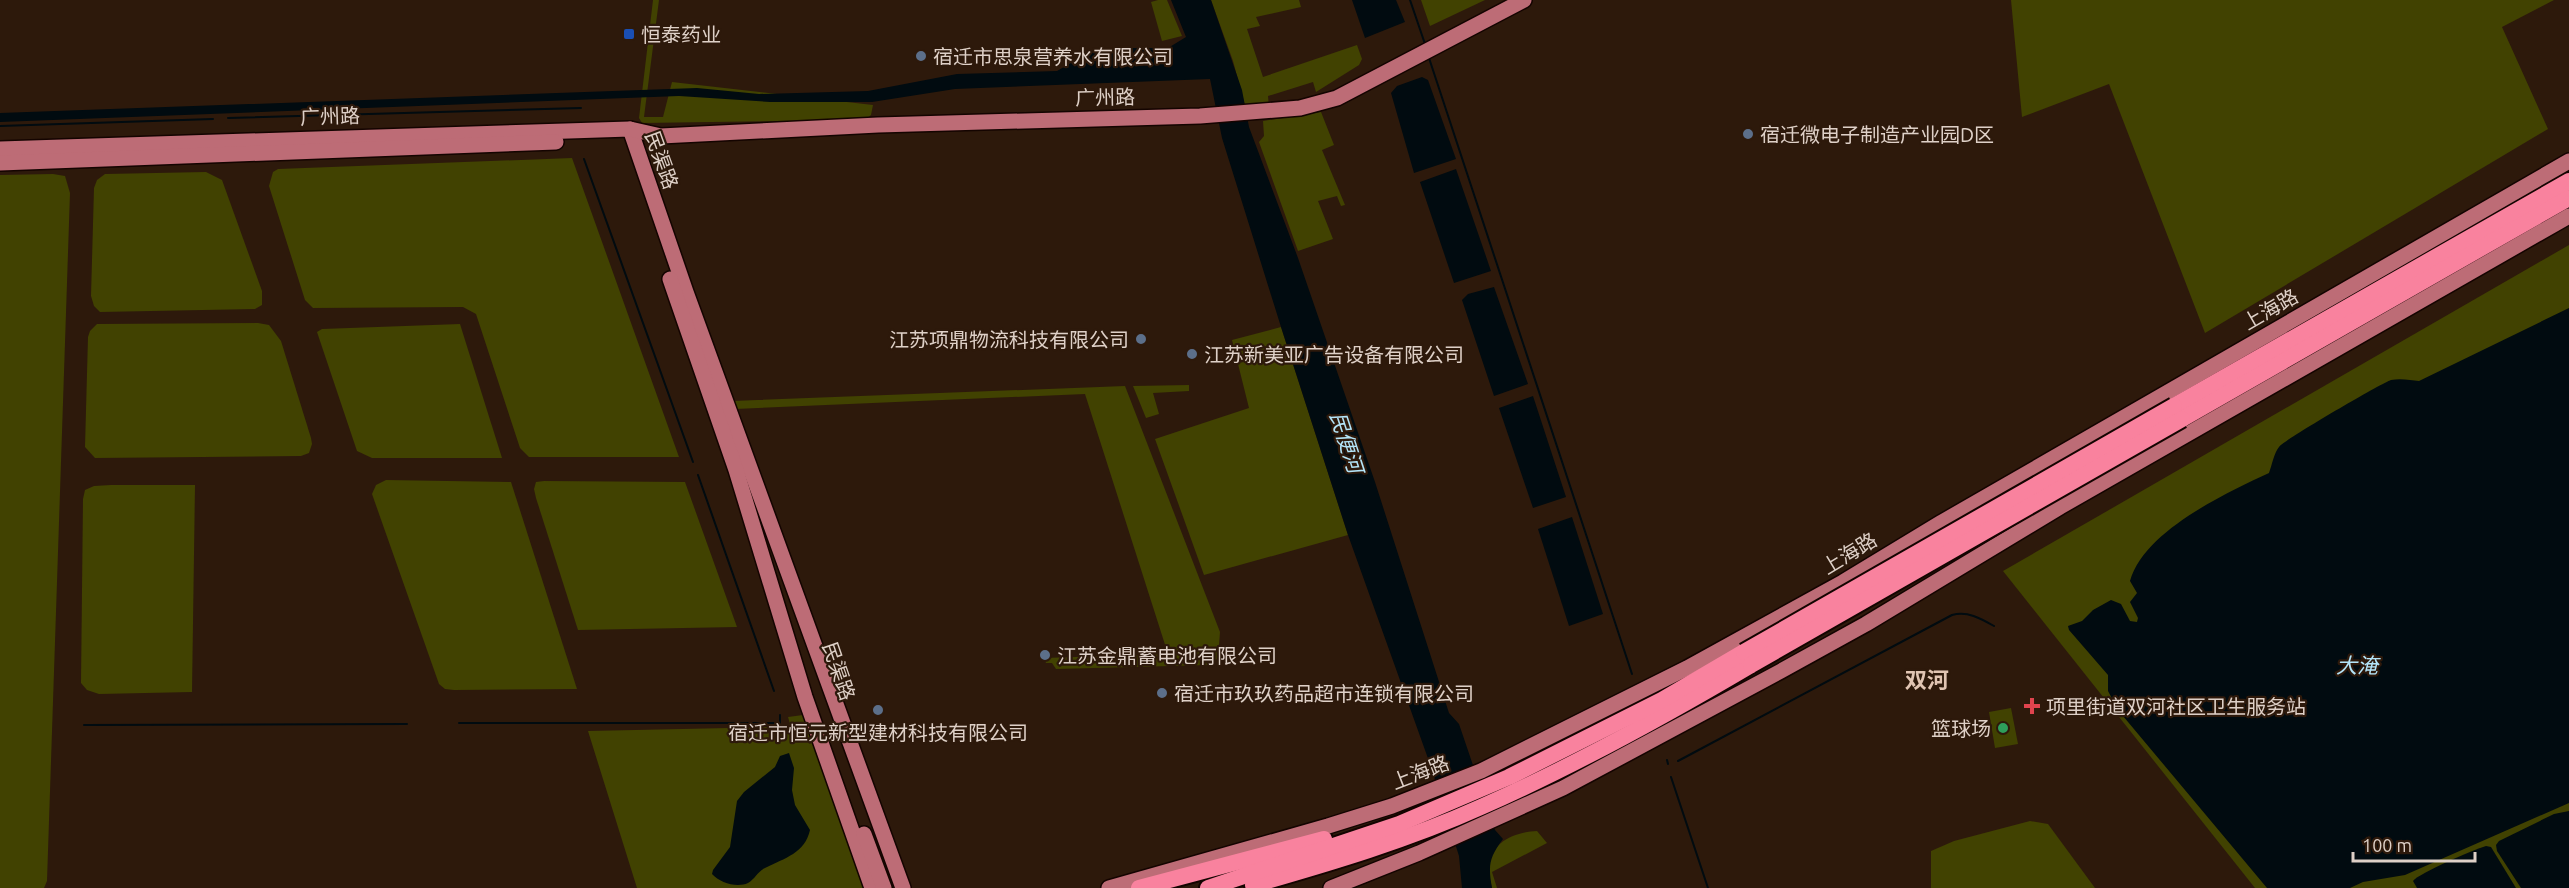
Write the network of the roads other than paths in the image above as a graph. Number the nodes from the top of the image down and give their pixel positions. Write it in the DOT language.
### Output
graph roads {
  1 [pos="1524,0"];
  2 [pos="631,136"];
  3 [pos="0,149"];
  4 [pos="2569,161"];
  5 [pos="0,163"];
  6 [pos="2569,181"];
  7 [pos="2569,198"];
  8 [pos="2569,216"];
  9 [pos="2178,413"];
  10 [pos="743,468"];
  11 [pos="2022,477"];
  12 [pos="2042,518"];
  13 [pos="1843,582"];
  14 [pos="1866,624"];
  15 [pos="812,670"];
  16 [pos="1556,773"];
  17 [pos="1396,815"];
  18 [pos="1353,856"];
  19 [pos="872,888"];
  20 [pos="884,888"];
  21 [pos="894,888"];
  22 [pos="903,888"];
  23 [pos="1109,888"];
  24 [pos="1139,888"];
  25 [pos="1208,888"];
  26 [pos="1244,888"];
  27 [pos="1275,888"];
  28 [pos="1331,888"];
  1 -- 2 [label="main road, 广州路"];
  2 -- 3 [label="main road, 广州路"];
  2 -- 5 [label="main road, 广州路"];
  2 -- 10 [label="main road, 民渠路"];
  4 -- 11 [label="main road, 上海路"];
  6 -- 9 [label="highway, 上海路"];
  7 -- 9 [label="highway, 上海路"];
  8 -- 12 [label="main road, 上海路"];
  9 -- 16 [label="highway, 上海路, bridge"];
  10 -- 15 [label="main road, 民渠路"];
  10 -- 19 [label="main road, 民渠路"];
  10 -- 22 [label="main road, 民渠路"];
  11 -- 12 [label="main road"];
  11 -- 13 [label="main road, 上海路"];
  12 -- 14 [label="main road, 上海路"];
  13 -- 14 [label="main road"];
  13 -- 17 [label="main road, 上海路"];
  14 -- 16 [label="main road, 上海路"];
  15 -- 20 [label="main road, 民渠路"];
  15 -- 21 [label="main road, 民渠路"];
  16 -- 17 [label="highway, 上海路"];
  16 -- 18 [label="highway, 上海路"];
  16 -- 28 [label="main road, 上海路"];
  17 -- 23 [label="main road, 上海路"];
  17 -- 24 [label="highway"];
  17 -- 25 [label="highway, 上海路"];
  18 -- 26 [label="highway, 上海路"];
  18 -- 27 [label="highway"];
}
